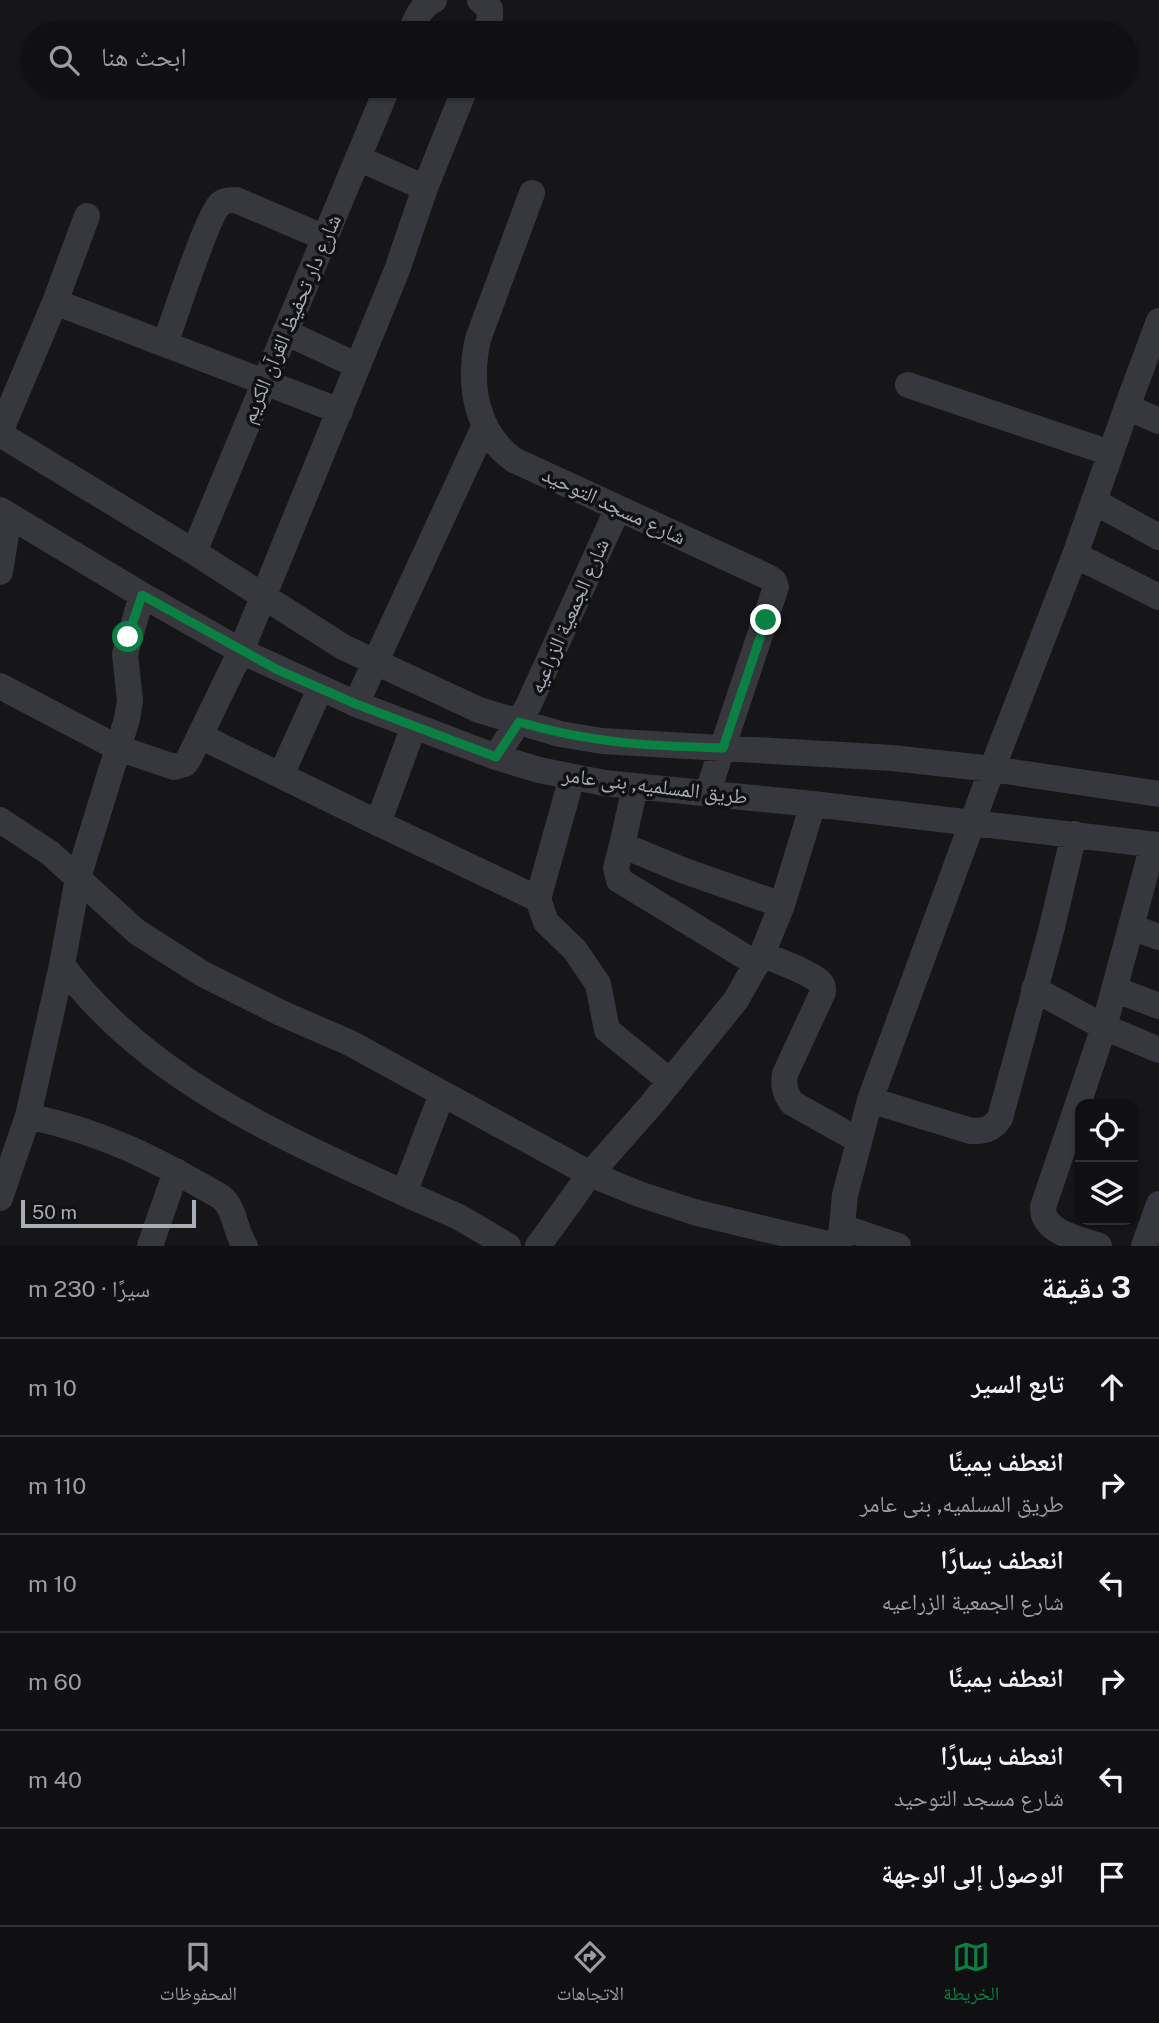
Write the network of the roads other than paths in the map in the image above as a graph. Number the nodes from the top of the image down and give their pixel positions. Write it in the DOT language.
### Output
graph roads {
  1 [pos="480,0"];
  2 [pos="489,21"];
  3 [pos="383,98"];
  4 [pos="461,98"];
  5 [pos="358,158"];
  6 [pos="425,188"];
  7 [pos="531,193"];
  8 [pos="87,216"];
  9 [pos="325,238"];
  10 [pos="55,302"];
  11 [pos="1159,321"];
  12 [pos="285,332"];
  13 [pos="165,344"];
  14 [pos="358,366"];
  15 [pos="265,382"];
  16 [pos="908,385"];
  17 [pos="1127,407"];
  18 [pos="340,411"];
  19 [pos="1159,421"];
  20 [pos="485,425"];
  21 [pos="0,433"];
  22 [pos="1110,453"];
  23 [pos="1095,502"];
  24 [pos="618,508"];
  25 [pos="4,513"];
  26 [pos="1159,537"];
  27 [pos="194,552"];
  28 [pos="1075,555"];
  29 [pos="0,572"];
  30 [pos="142,595"];
  31 [pos="263,597"];
  32 [pos="1159,597"];
  33 [pos="241,651"];
  34 [pos="375,663"];
  35 [pos="0,687"];
  36 [pos="320,688"];
  37 [pos="356,704"];
  38 [pos="519,722"];
  39 [pos="414,726"];
  40 [pos="200,736"];
  41 [pos="118,748"];
  42 [pos="723,748"];
  43 [pos="496,757"];
  44 [pos="992,769"];
  45 [pos="281,775"];
  46 [pos="572,777"];
  47 [pos="635,787"];
  48 [pos="707,794"];
  49 [pos="1159,794"];
  50 [pos="813,804"];
  51 [pos="0,820"];
  52 [pos="973,822"];
  53 [pos="378,823"];
  54 [pos="1074,834"];
  55 [pos="622,845"];
  56 [pos="1156,845"];
  57 [pos="78,878"];
  58 [pos="538,899"];
  59 [pos="782,905"];
  60 [pos="1131,927"];
  61 [pos="1159,937"];
  62 [pos="759,959"];
  63 [pos="62,965"];
  64 [pos="1034,989"];
  65 [pos="1114,989"];
  66 [pos="1159,1006"];
  67 [pos="1104,1027"];
  68 [pos="1159,1050"];
  69 [pos="670,1081"];
  70 [pos="442,1094"];
  71 [pos="870,1100"];
  72 [pos="28,1116"];
  73 [pos="858,1140"];
  74 [pos="176,1171"];
  75 [pos="590,1174"];
  76 [pos="404,1193"];
  77 [pos="0,1198"];
  78 [pos="1159,1204"];
  79 [pos="839,1240"];
  80 [pos="150,1246"];
  81 [pos="245,1246"];
  82 [pos="508,1246"];
  83 [pos="538,1246"];
  84 [pos="898,1246"];
  85 [pos="1099,1246"];
  86 [pos="1144,1246"];
  1 -- 2 [label="street"];
  3 -- 5 [label="street, شارع دار تحفيظ القرآن الكريم"];
  4 -- 6 [label="street"];
  5 -- 6 [label="street"];
  5 -- 9 [label="street, شارع دار تحفيظ القرآن الكريم"];
  6 -- 14 [label="street"];
  7 -- 20 [label="street, شارع مسجد التوحيد"];
  8 -- 10 [label="street"];
  9 -- 12 [label="street, شارع دار تحفيظ القرآن الكريم"];
  9 -- 13 [label="street"];
  10 -- 13 [label="street"];
  10 -- 21 [label="street"];
  11 -- 17 [label="street"];
  12 -- 14 [label="street"];
  12 -- 15 [label="street, شارع دار تحفيظ القرآن الكريم"];
  13 -- 15 [label="street"];
  14 -- 18 [label="street"];
  15 -- 18 [label="street"];
  15 -- 27 [label="street, شارع دار تحفيظ القرآن الكريم"];
  16 -- 22 [label="street"];
  17 -- 19 [label="street"];
  17 -- 22 [label="street"];
  18 -- 31 [label="street"];
  20 -- 24 [label="street, شارع مسجد التوحيد"];
  20 -- 34 [label="street"];
  21 -- 27 [label="street"];
  22 -- 23 [label="street"];
  23 -- 26 [label="street"];
  23 -- 28 [label="street"];
  24 -- 38 [label="street, شارع الجمعية الزراعيه"];
  24 -- 42 [label="street, شارع مسجد التوحيد"];
  25 -- 29 [label="street"];
  25 -- 30 [label="street, طريق المسلميه, بنى عامر"];
  27 -- 31 [label="street"];
  28 -- 32 [label="street"];
  28 -- 44 [label="street"];
  30 -- 33 [label="street, طريق المسلميه, بنى عامر"];
  30 -- 41 [label="street"];
  31 -- 33 [label="street"];
  31 -- 34 [label="street"];
  33 -- 36 [label="street, طريق المسلميه, بنى عامر"];
  33 -- 40 [label="street"];
  34 -- 37 [label="street"];
  34 -- 38 [label="street"];
  35 -- 41 [label="street"];
  36 -- 37 [label="street, طريق المسلميه, بنى عامر"];
  36 -- 45 [label="street"];
  37 -- 39 [label="street, طريق المسلميه, بنى عامر"];
  38 -- 42 [label="street"];
  38 -- 43 [label="street, شارع الجمعية الزراعيه"];
  39 -- 43 [label="street, طريق المسلميه, بنى عامر"];
  39 -- 53 [label="street"];
  40 -- 41 [label="street"];
  40 -- 45 [label="street"];
  41 -- 57 [label="street"];
  42 -- 44 [label="street"];
  42 -- 48 [label="street, شارع مسجد التوحيد"];
  43 -- 46 [label="street, طريق المسلميه, بنى عامر"];
  44 -- 49 [label="street"];
  44 -- 52 [label="street"];
  45 -- 53 [label="street"];
  46 -- 47 [label="street, طريق المسلميه, بنى عامر"];
  46 -- 58 [label="street"];
  47 -- 48 [label="street, طريق المسلميه, بنى عامر"];
  47 -- 55 [label="street"];
  48 -- 50 [label="street, طريق المسلميه, بنى عامر"];
  50 -- 52 [label="street, طريق المسلميه, بنى عامر"];
  50 -- 59 [label="street"];
  51 -- 57 [label="street"];
  52 -- 54 [label="street, طريق المسلميه, بنى عامر"];
  52 -- 71 [label="street"];
  53 -- 58 [label="street"];
  54 -- 56 [label="street, طريق المسلميه, بنى عامر"];
  54 -- 64 [label="street"];
  55 -- 59 [label="street"];
  55 -- 62 [label="street"];
  56 -- 60 [label="street"];
  57 -- 63 [label="street"];
  57 -- 70 [label="street"];
  58 -- 69 [label="street"];
  59 -- 62 [label="street"];
  60 -- 61 [label="street"];
  60 -- 65 [label="street"];
  62 -- 69 [label="street"];
  62 -- 73 [label="street"];
  63 -- 72 [label="street"];
  63 -- 76 [label="street"];
  64 -- 67 [label="street"];
  64 -- 71 [label="street"];
  65 -- 66 [label="street"];
  65 -- 67 [label="street"];
  67 -- 68 [label="street"];
  67 -- 85 [label="street"];
  69 -- 75 [label="street"];
  70 -- 75 [label="street"];
  70 -- 76 [label="street"];
  71 -- 73 [label="street"];
  72 -- 74 [label="street"];
  72 -- 77 [label="street"];
  73 -- 79 [label="street"];
  74 -- 80 [label="street"];
  74 -- 81 [label="street"];
  75 -- 79 [label="street"];
  75 -- 83 [label="street"];
  76 -- 82 [label="street"];
  78 -- 86 [label="street"];
  79 -- 84 [label="street"];
}
